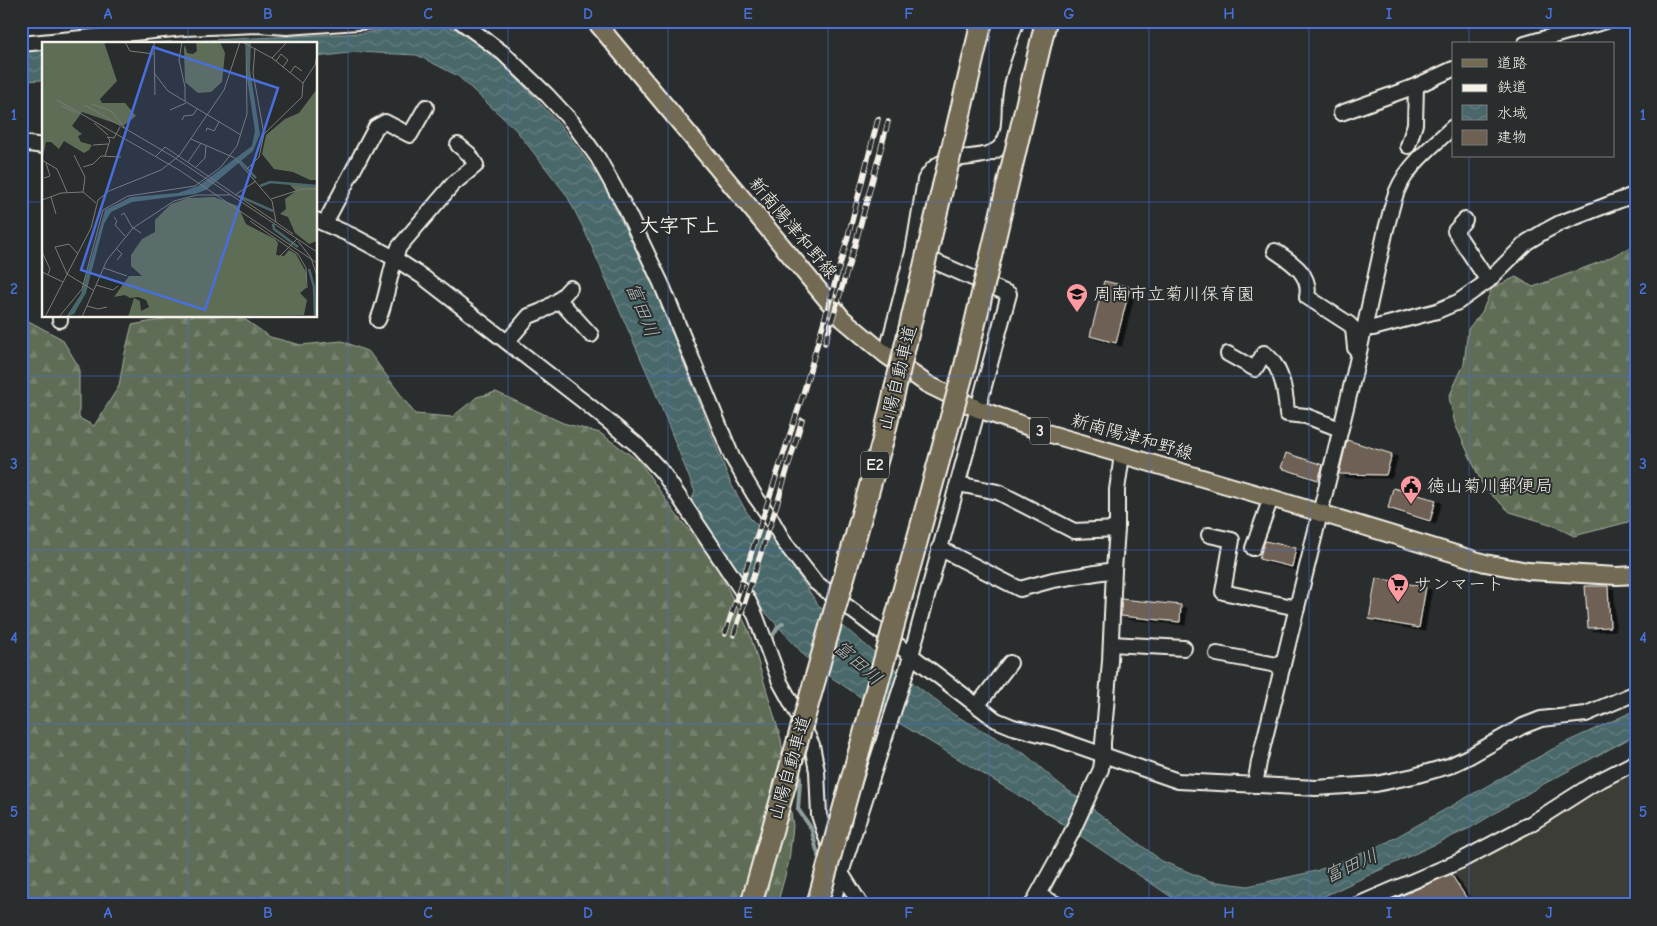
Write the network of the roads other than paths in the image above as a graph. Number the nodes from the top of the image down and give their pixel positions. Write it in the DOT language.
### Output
graph roads {
  1 [pos="373,21"];
  2 [pos="460,21"];
  3 [pos="595,21"];
  4 [pos="982,21"];
  5 [pos="1032,21"];
  6 [pos="1046,21"];
  7 [pos="1606,21"];
  8 [pos="1532,42"];
  9 [pos="21,44"];
  10 [pos="1452,69"];
  11 [pos="1416,86"];
  12 [pos="426,107"];
  13 [pos="1341,113"];
  14 [pos="1452,127"];
  15 [pos="21,143"];
  16 [pos="458,145"];
  17 [pos="42,146"];
  18 [pos="1408,146"];
  19 [pos="1636,194"];
  20 [pos="1465,220"];
  21 [pos="321,222"];
  22 [pos="1275,251"];
  23 [pos="913,252"];
  24 [pos="394,258"];
  25 [pos="1488,281"];
  26 [pos="570,288"];
  27 [pos="559,300"];
  28 [pos="378,320"];
  29 [pos="1364,328"];
  30 [pos="592,335"];
  31 [pos="507,342"];
  32 [pos="1359,353"];
  33 [pos="1228,354"];
  34 [pos="886,355"];
  35 [pos="978,409"];
  36 [pos="1340,428"];
  37 [pos="1122,455"];
  38 [pos="958,484"];
  39 [pos="1271,498"];
  40 [pos="1320,513"];
  41 [pos="1117,529"];
  42 [pos="1209,535"];
  43 [pos="939,548"];
  44 [pos="1253,548"];
  45 [pos="1114,570"];
  46 [pos="1636,576"];
  47 [pos="1296,608"];
  48 [pos="1111,644"];
  49 [pos="1184,648"];
  50 [pos="1217,654"];
  51 [pos="910,658"];
  52 [pos="1010,663"];
  53 [pos="1283,666"];
  54 [pos="1636,693"];
  55 [pos="978,706"];
  56 [pos="1103,755"];
  57 [pos="1636,762"];
  58 [pos="1255,785"];
  59 [pos="841,873"];
  60 [pos="1035,900"];
  61 [pos="751,905"];
  62 [pos="817,905"];
  63 [pos="832,905"];
  64 [pos="861,905"];
  65 [pos="1058,905"];
  66 [pos="1357,905"];
  1 -- 9 [label="street"];
  2 -- 51 [label="street"];
  3 -- 34 [label="main road, 新南陽津和野線 / 3"];
  4 -- 61 [label="highway, 山陽自動車道 / E2, bridge"];
  5 -- 23 [label="street"];
  6 -- 62 [label="highway, bridge"];
  7 -- 8 [label="street"];
  10 -- 11 [label="street"];
  11 -- 13 [label="street"];
  11 -- 18 [label="street"];
  12 -- 21 [label="street"];
  14 -- 29 [label="street"];
  15 -- 17 [label="street"];
  16 -- 24 [label="street"];
  19 -- 25 [label="street"];
  20 -- 25 [label="street"];
  21 -- 24 [label="street"];
  22 -- 32 [label="street"];
  23 -- 34 [label="street"];
  23 -- 35 [label="street"];
  24 -- 28 [label="street"];
  24 -- 31 [label="street"];
  25 -- 29 [label="street"];
  26 -- 27 [label="street"];
  27 -- 30 [label="street"];
  27 -- 31 [label="street"];
  29 -- 32 [label="street"];
  31 -- 59 [label="street"];
  32 -- 36 [label="street"];
  33 -- 36 [label="street"];
  34 -- 35 [label="main road, 新南陽津和野線 / 3"];
  35 -- 37 [label="main road, 新南陽津和野線 / 3"];
  35 -- 38 [label="street"];
  36 -- 40 [label="street"];
  37 -- 39 [label="main road, 新南陽津和野線 / 3"];
  37 -- 41 [label="street"];
  38 -- 41 [label="street"];
  38 -- 43 [label="street"];
  39 -- 40 [label="main road, 新南陽津和野線 / 3"];
  39 -- 44 [label="street"];
  40 -- 46 [label="main road, 新南陽津和野線 / 3"];
  40 -- 47 [label="street"];
  41 -- 45 [label="street"];
  42 -- 47 [label="street"];
  43 -- 45 [label="street"];
  43 -- 51 [label="street"];
  45 -- 48 [label="street"];
  47 -- 53 [label="street"];
  48 -- 49 [label="street"];
  48 -- 56 [label="street"];
  50 -- 53 [label="street"];
  51 -- 55 [label="street"];
  51 -- 59 [label="street"];
  52 -- 55 [label="street"];
  53 -- 58 [label="street"];
  54 -- 58 [label="street"];
  55 -- 56 [label="street"];
  56 -- 58 [label="street"];
  56 -- 60 [label="street"];
  57 -- 66 [label="street"];
  59 -- 63 [label="street"];
  59 -- 64 [label="street"];
  60 -- 65 [label="street"];
}
